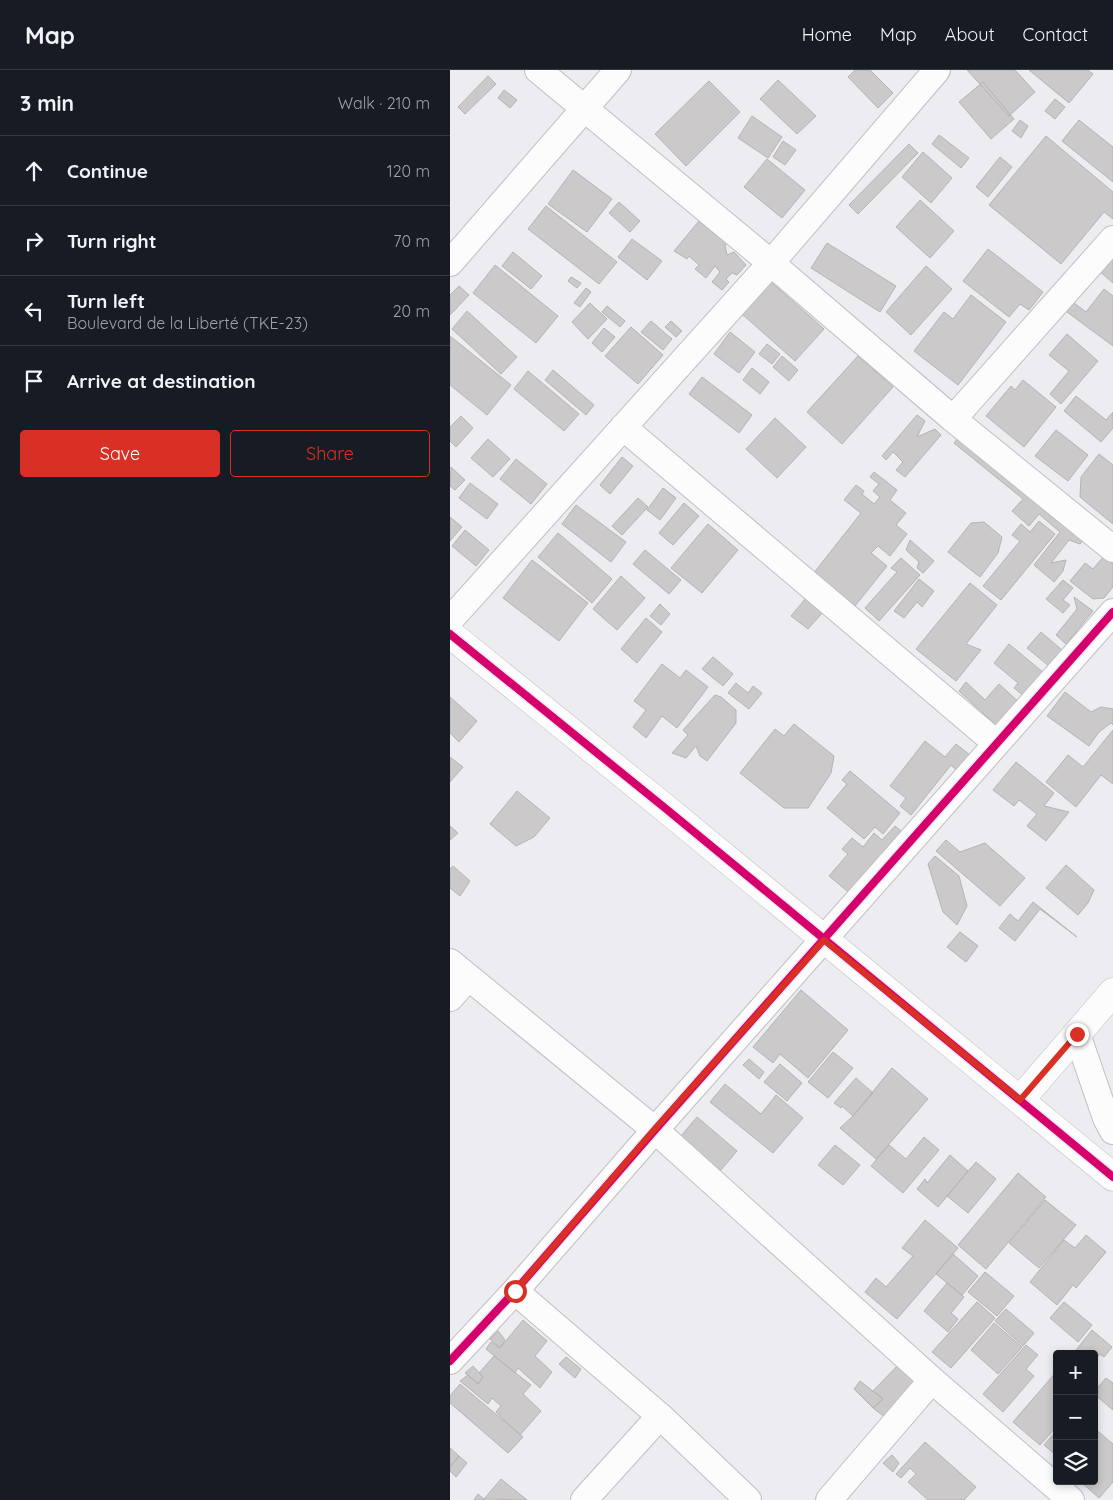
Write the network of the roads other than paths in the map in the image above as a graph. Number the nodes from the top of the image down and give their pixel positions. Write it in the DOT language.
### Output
graph roads {
  1 [pos="538,70"];
  2 [pos="618,70"];
  3 [pos="937,70"];
  4 [pos="584,108"];
  5 [pos="1113,240"];
  6 [pos="450,263"];
  7 [pos="771,263"];
  8 [pos="953,419"];
  9 [pos="623,427"];
  10 [pos="1113,549"];
  11 [pos="1113,612"];
  12 [pos="450,620"];
  13 [pos="450,634"];
  14 [pos="996,743"];
  15 [pos="824,940"];
  16 [pos="459,970"];
  17 [pos="1113,992"];
  18 [pos="450,998"];
  19 [pos="1077,1034"];
  20 [pos="1020,1100"];
  21 [pos="654,1130"];
  22 [pos="1113,1131"];
  23 [pos="1113,1177"];
  24 [pos="515,1291"];
  25 [pos="450,1361"];
  26 [pos="932,1380"];
  27 [pos="660,1416"];
  28 [pos="584,1500"];
  29 [pos="748,1500"];
  30 [pos="829,1500"];
  31 [pos="1071,1500"];
  1 -- 4 [label="street"];
  2 -- 4 [label="street"];
  3 -- 7 [label="street"];
  4 -- 6 [label="street"];
  4 -- 7 [label="street"];
  5 -- 8 [label="street"];
  7 -- 8 [label="street"];
  7 -- 9 [label="street"];
  8 -- 10 [label="street"];
  9 -- 12 [label="street"];
  9 -- 14 [label="street"];
  11 -- 14 [label="street"];
  13 -- 15 [label="street"];
  14 -- 15 [label="street"];
  15 -- 20 [label="street"];
  15 -- 21 [label="street"];
  16 -- 18 [label="street"];
  16 -- 21 [label="street"];
  17 -- 19 [label="street"];
  19 -- 20 [label="street"];
  19 -- 22 [label="street"];
  20 -- 23 [label="street"];
  21 -- 24 [label="street"];
  21 -- 26 [label="street"];
  24 -- 25 [label="street"];
  24 -- 27 [label="street"];
  26 -- 30 [label="street"];
  26 -- 31 [label="street"];
  27 -- 28 [label="street"];
  27 -- 29 [label="street"];
}
